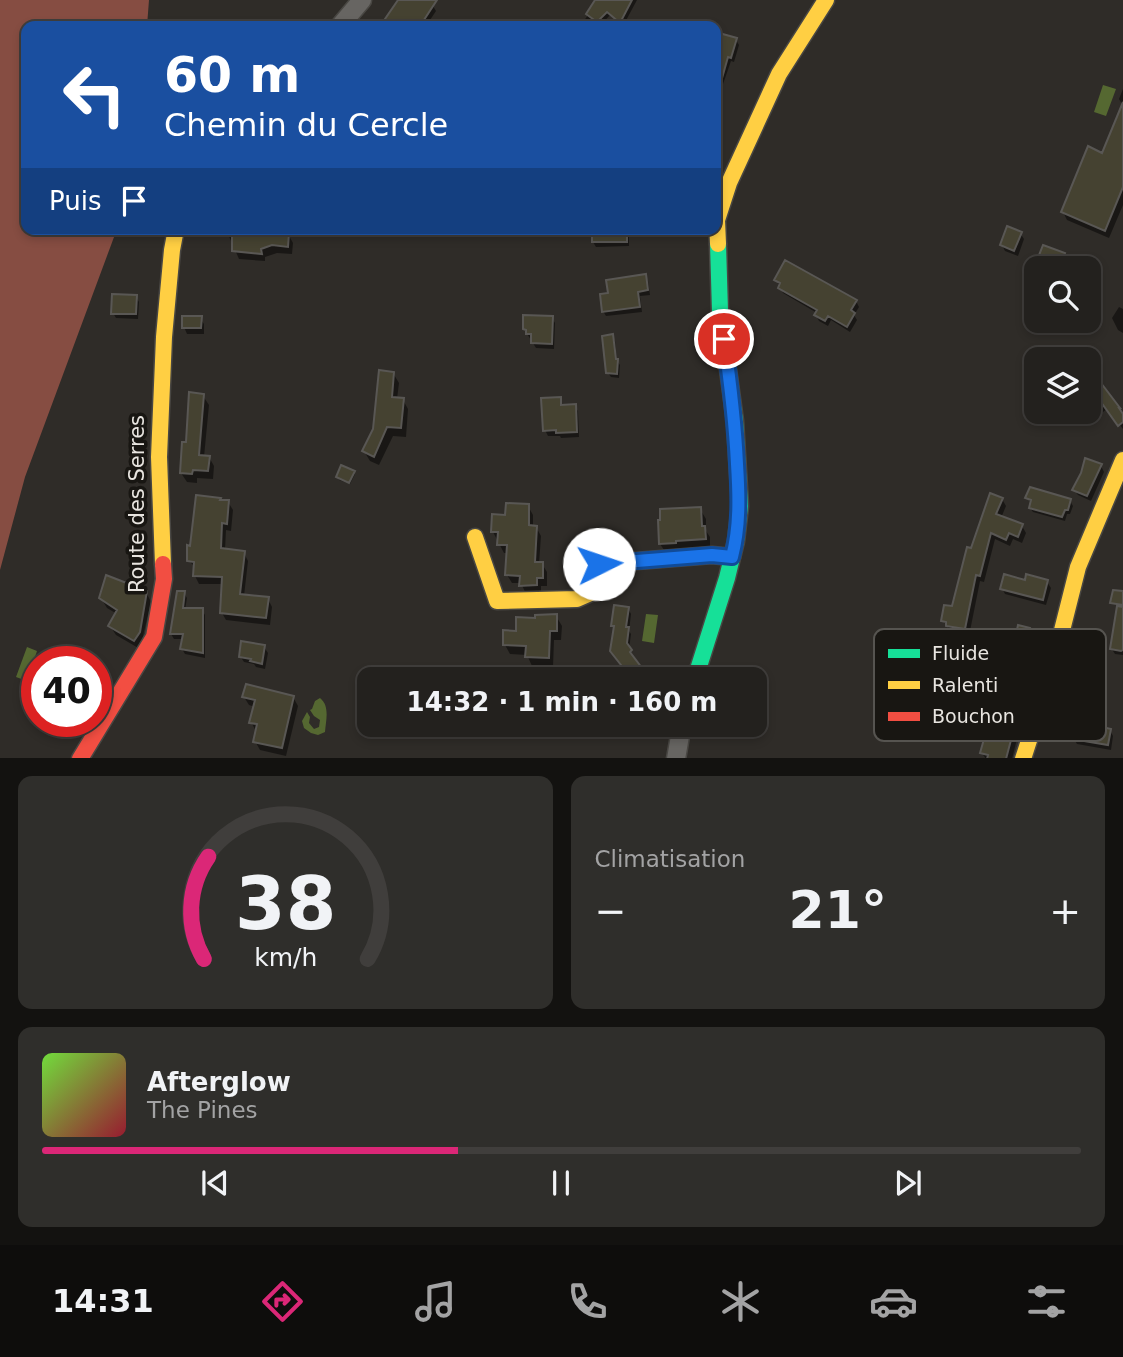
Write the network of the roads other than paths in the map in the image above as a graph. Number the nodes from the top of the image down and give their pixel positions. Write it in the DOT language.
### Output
graph roads {
  1 [pos="362,0"];
  2 [pos="826,0"];
  3 [pos="344,21"];
  4 [pos="721,208"];
  5 [pos="175,235"];
  6 [pos="717,235"];
  7 [pos="1123,460"];
  8 [pos="475,537"];
  9 [pos="732,557"];
  10 [pos="1062,629"];
  11 [pos="699,667"];
  12 [pos="680,737"];
  13 [pos="1029,741"];
  14 [pos="80,758"];
  15 [pos="676,758"];
  16 [pos="1023,758"];
  1 -- 3 [label="street"];
  2 -- 4 [label="street"];
  5 -- 14 [label="street, Route des Serres"];
  6 -- 9 [label="street"];
  7 -- 10 [label="street"];
  8 -- 9 [label="street"];
  9 -- 11 [label="street"];
  12 -- 15 [label="street"];
  13 -- 16 [label="street"];
}
